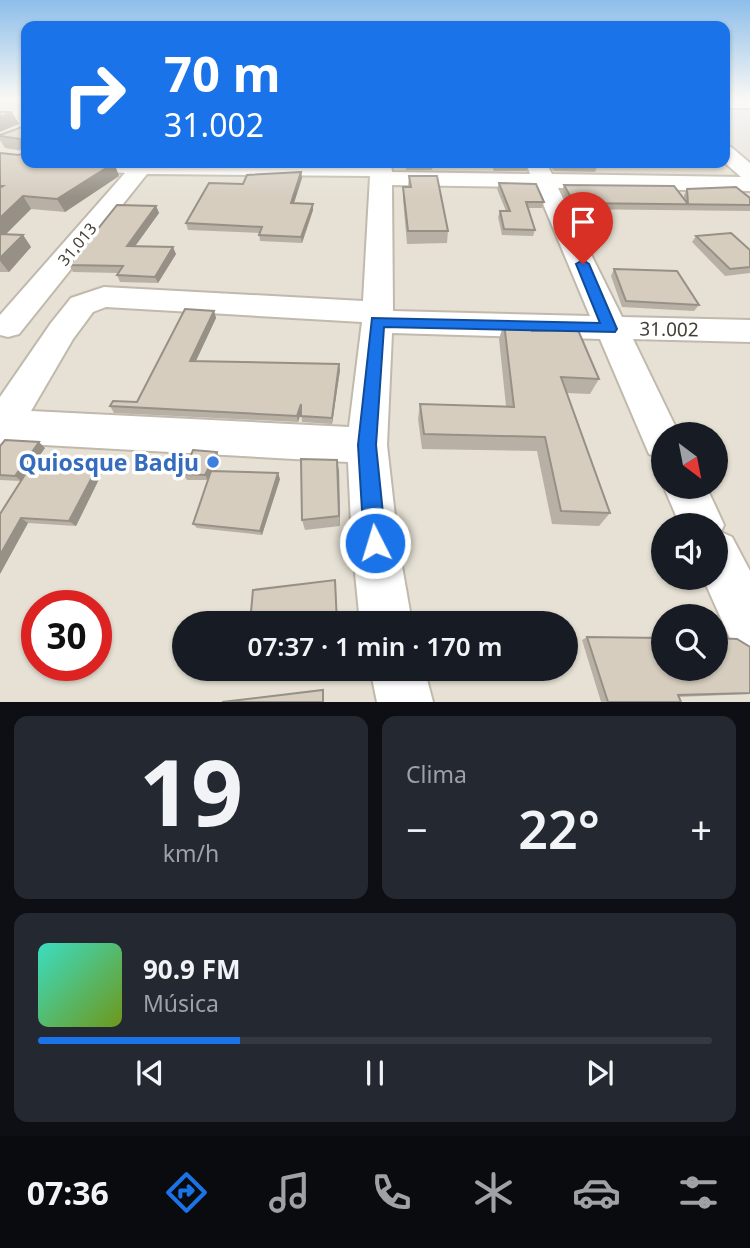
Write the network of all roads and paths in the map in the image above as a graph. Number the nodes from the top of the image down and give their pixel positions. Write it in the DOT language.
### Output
graph roads {
  1 [pos="730,156"];
  2 [pos="140,168"];
  3 [pos="286,168"];
  4 [pos="381,170"];
  5 [pos="539,171"];
  6 [pos="750,174"];
  7 [pos="750,184"];
  8 [pos="378,317"];
  9 [pos="4,325"];
  10 [pos="610,329"];
  11 [pos="62,331"];
  12 [pos="750,331"];
  13 [pos="654,422"];
  14 [pos="1,427"];
  15 [pos="367,445"];
  16 [pos="728,578"];
  17 [pos="384,611"];
  18 [pos="750,625"];
  19 [pos="400,681"];
  20 [pos="405,702"];
  1 -- 6 [label="street"];
  2 -- 9 [label="street, 31.013"];
  3 -- 4 [label="street"];
  4 -- 5 [label="street"];
  4 -- 8 [label="street"];
  5 -- 7 [label="street"];
  5 -- 10 [label="street"];
  8 -- 10 [label="street, 31.002"];
  8 -- 11 [label="street, 31.002"];
  8 -- 15 [label="street"];
  9 -- 11 [label="street"];
  10 -- 12 [label="street, 31.002"];
  10 -- 13 [label="street"];
  11 -- 14 [label="street, 31.002"];
  14 -- 15 [label="street"];
  15 -- 17 [label="street"];
  16 -- 18 [label="street"];
  19 -- 20 [label="street"];
}
